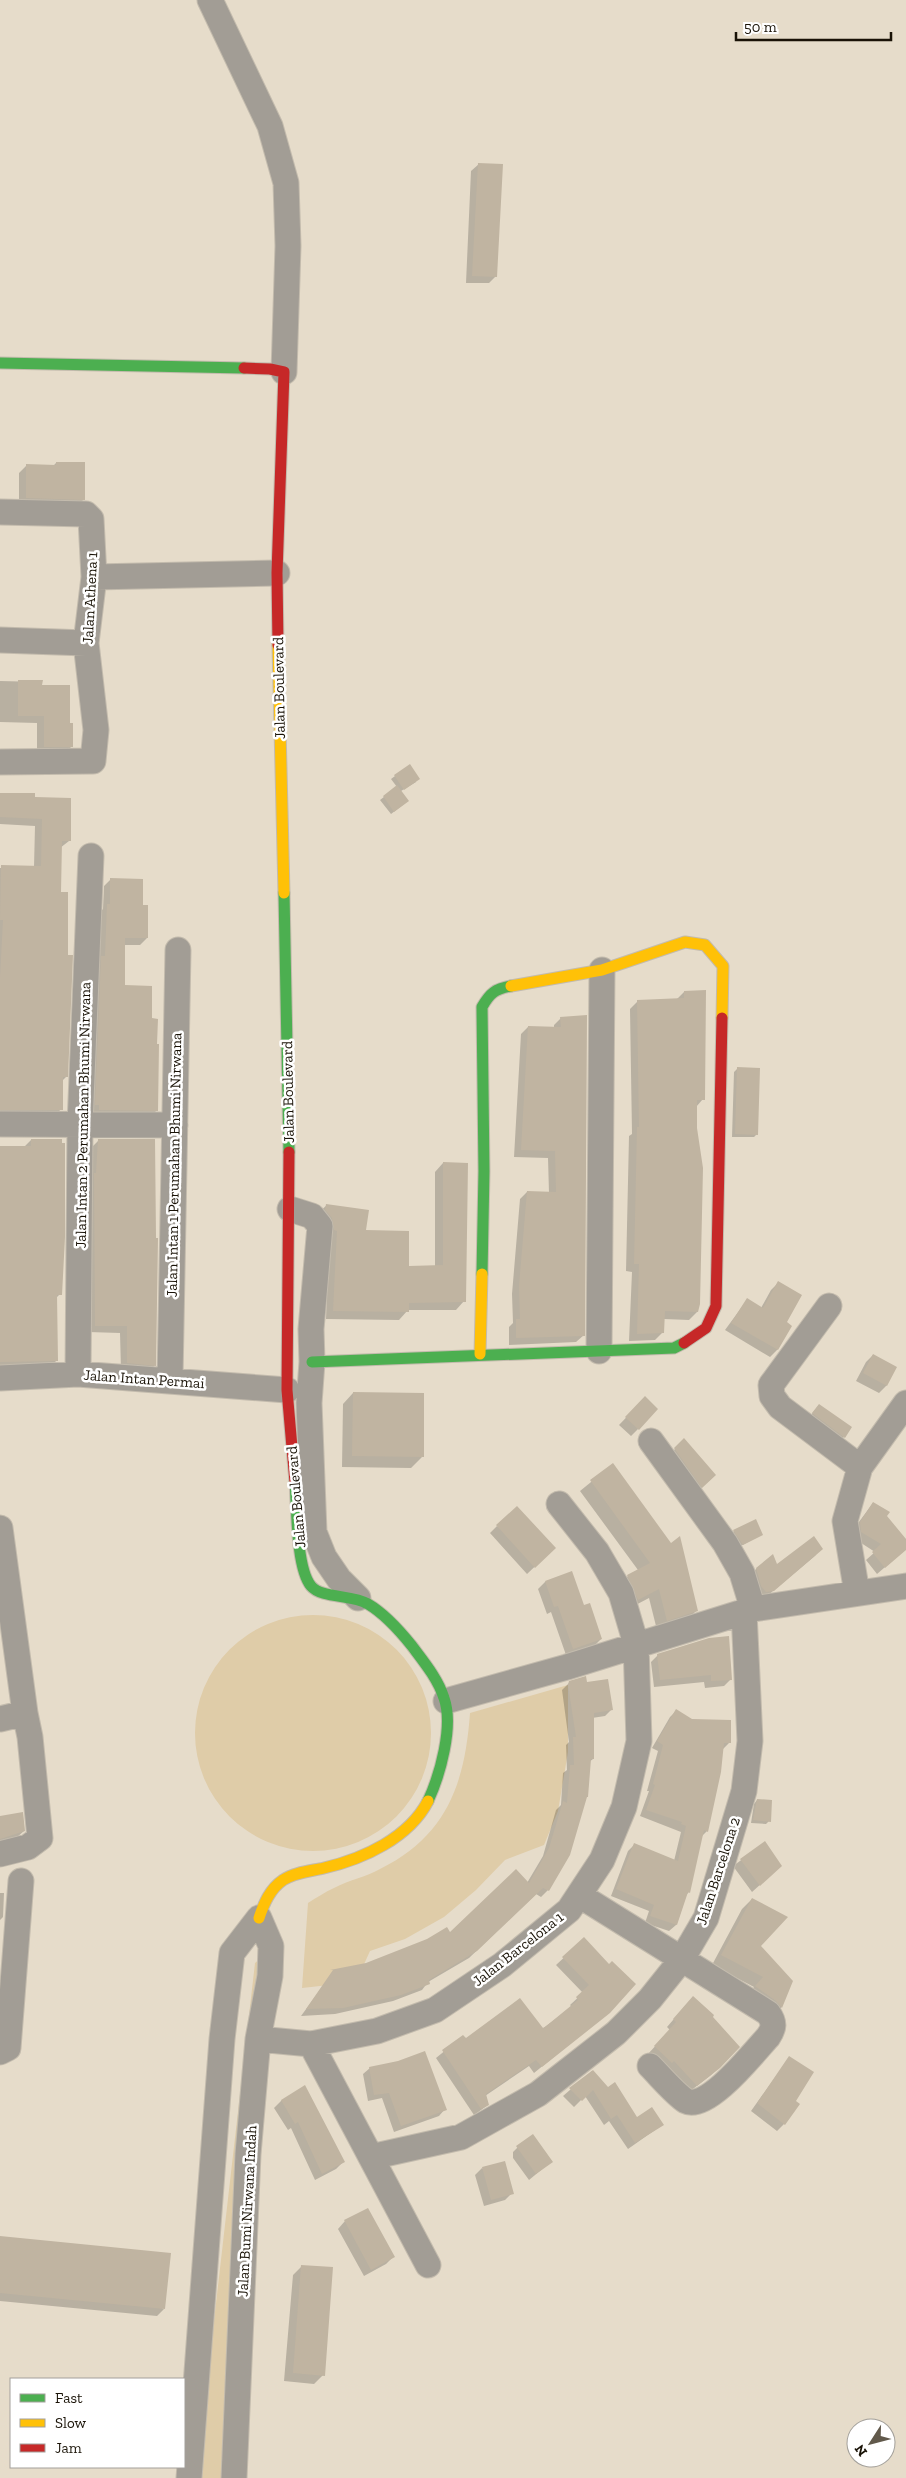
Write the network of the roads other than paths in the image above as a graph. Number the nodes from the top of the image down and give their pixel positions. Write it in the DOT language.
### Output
graph roads {
  1 [pos="210,0"];
  2 [pos="0,364"];
  3 [pos="284,372"];
  4 [pos="0,512"];
  5 [pos="277,573"];
  6 [pos="94,577"];
  7 [pos="0,640"];
  8 [pos="86,643"];
  9 [pos="0,762"];
  10 [pos="91,856"];
  11 [pos="178,950"];
  12 [pos="602,970"];
  13 [pos="0,1124"];
  14 [pos="80,1124"];
  15 [pos="175,1125"];
  16 [pos="290,1209"];
  17 [pos="829,1306"];
  18 [pos="599,1351"];
  19 [pos="480,1354"];
  20 [pos="312,1362"];
  21 [pos="78,1374"];
  22 [pos="0,1378"];
  23 [pos="170,1380"];
  24 [pos="287,1390"];
  25 [pos="906,1403"];
  26 [pos="652,1441"];
  27 [pos="860,1467"];
  28 [pos="559,1504"];
  29 [pos="0,1528"];
  30 [pos="906,1586"];
  31 [pos="857,1593"];
  32 [pos="358,1598"];
  33 [pos="748,1610"];
  34 [pos="636,1644"];
  35 [pos="446,1701"];
  36 [pos="25,1714"];
  37 [pos="0,1719"];
  38 [pos="0,1854"];
  39 [pos="21,1881"];
  40 [pos="579,1895"];
  41 [pos="259,1918"];
  42 [pos="682,1959"];
  43 [pos="258,2039"];
  44 [pos="311,2044"];
  45 [pos="0,2052"];
  46 [pos="650,2066"];
  47 [pos="371,2157"];
  48 [pos="428,2265"];
  49 [pos="189,2478"];
  50 [pos="234,2478"];
  1 -- 3 [label="street"];
  2 -- 3 [label="street"];
  3 -- 5 [label="street, Jalan Boulevard"];
  4 -- 6 [label="street, Jalan Athena 1"];
  5 -- 6 [label="street"];
  5 -- 16 [label="street, Jalan Boulevard"];
  6 -- 8 [label="street, Jalan Athena 1"];
  7 -- 8 [label="street"];
  8 -- 9 [label="street, Jalan Athena 1"];
  10 -- 14 [label="street, Jalan Intan 2 Perumahan Bhumi Nirwana"];
  11 -- 15 [label="street, Jalan Intan 1 Perumahan Bhumi Nirwana"];
  12 -- 18 [label="street"];
  12 -- 18 [label="street"];
  12 -- 19 [label="street"];
  13 -- 14 [label="street"];
  14 -- 15 [label="street"];
  14 -- 21 [label="street, Jalan Intan 2 Perumahan Bhumi Nirwana"];
  15 -- 23 [label="street, Jalan Intan 1 Perumahan Bhumi Nirwana"];
  16 -- 20 [label="street"];
  16 -- 24 [label="street, Jalan Boulevard"];
  17 -- 27 [label="street"];
  18 -- 19 [label="street"];
  19 -- 20 [label="street"];
  20 -- 32 [label="street"];
  21 -- 22 [label="street, Jalan Intan Permai"];
  21 -- 23 [label="street, Jalan Intan Permai"];
  23 -- 24 [label="street, Jalan Intan Permai"];
  24 -- 32 [label="street, Jalan Boulevard"];
  25 -- 27 [label="street"];
  26 -- 33 [label="street, Jalan Barcelona 2"];
  27 -- 31 [label="street"];
  28 -- 34 [label="street, Jalan Barcelona 1"];
  29 -- 36 [label="street"];
  30 -- 31 [label="street"];
  31 -- 33 [label="street"];
  32 -- 35 [label="street"];
  33 -- 34 [label="street"];
  33 -- 42 [label="street, Jalan Barcelona 2"];
  34 -- 35 [label="street"];
  34 -- 40 [label="street, Jalan Barcelona 1"];
  35 -- 41 [label="street"];
  36 -- 37 [label="street"];
  36 -- 38 [label="street"];
  39 -- 45 [label="street"];
  40 -- 42 [label="street"];
  40 -- 44 [label="street, Jalan Barcelona 1"];
  41 -- 43 [label="street, Jalan Bumi Nirwana Indah"];
  41 -- 49 [label="street"];
  42 -- 46 [label="street"];
  42 -- 47 [label="street, Jalan Barcelona 2"];
  43 -- 44 [label="street, Jalan Barcelona 1"];
  43 -- 50 [label="street, Jalan Bumi Nirwana Indah"];
  44 -- 47 [label="street"];
  47 -- 48 [label="street"];
}
